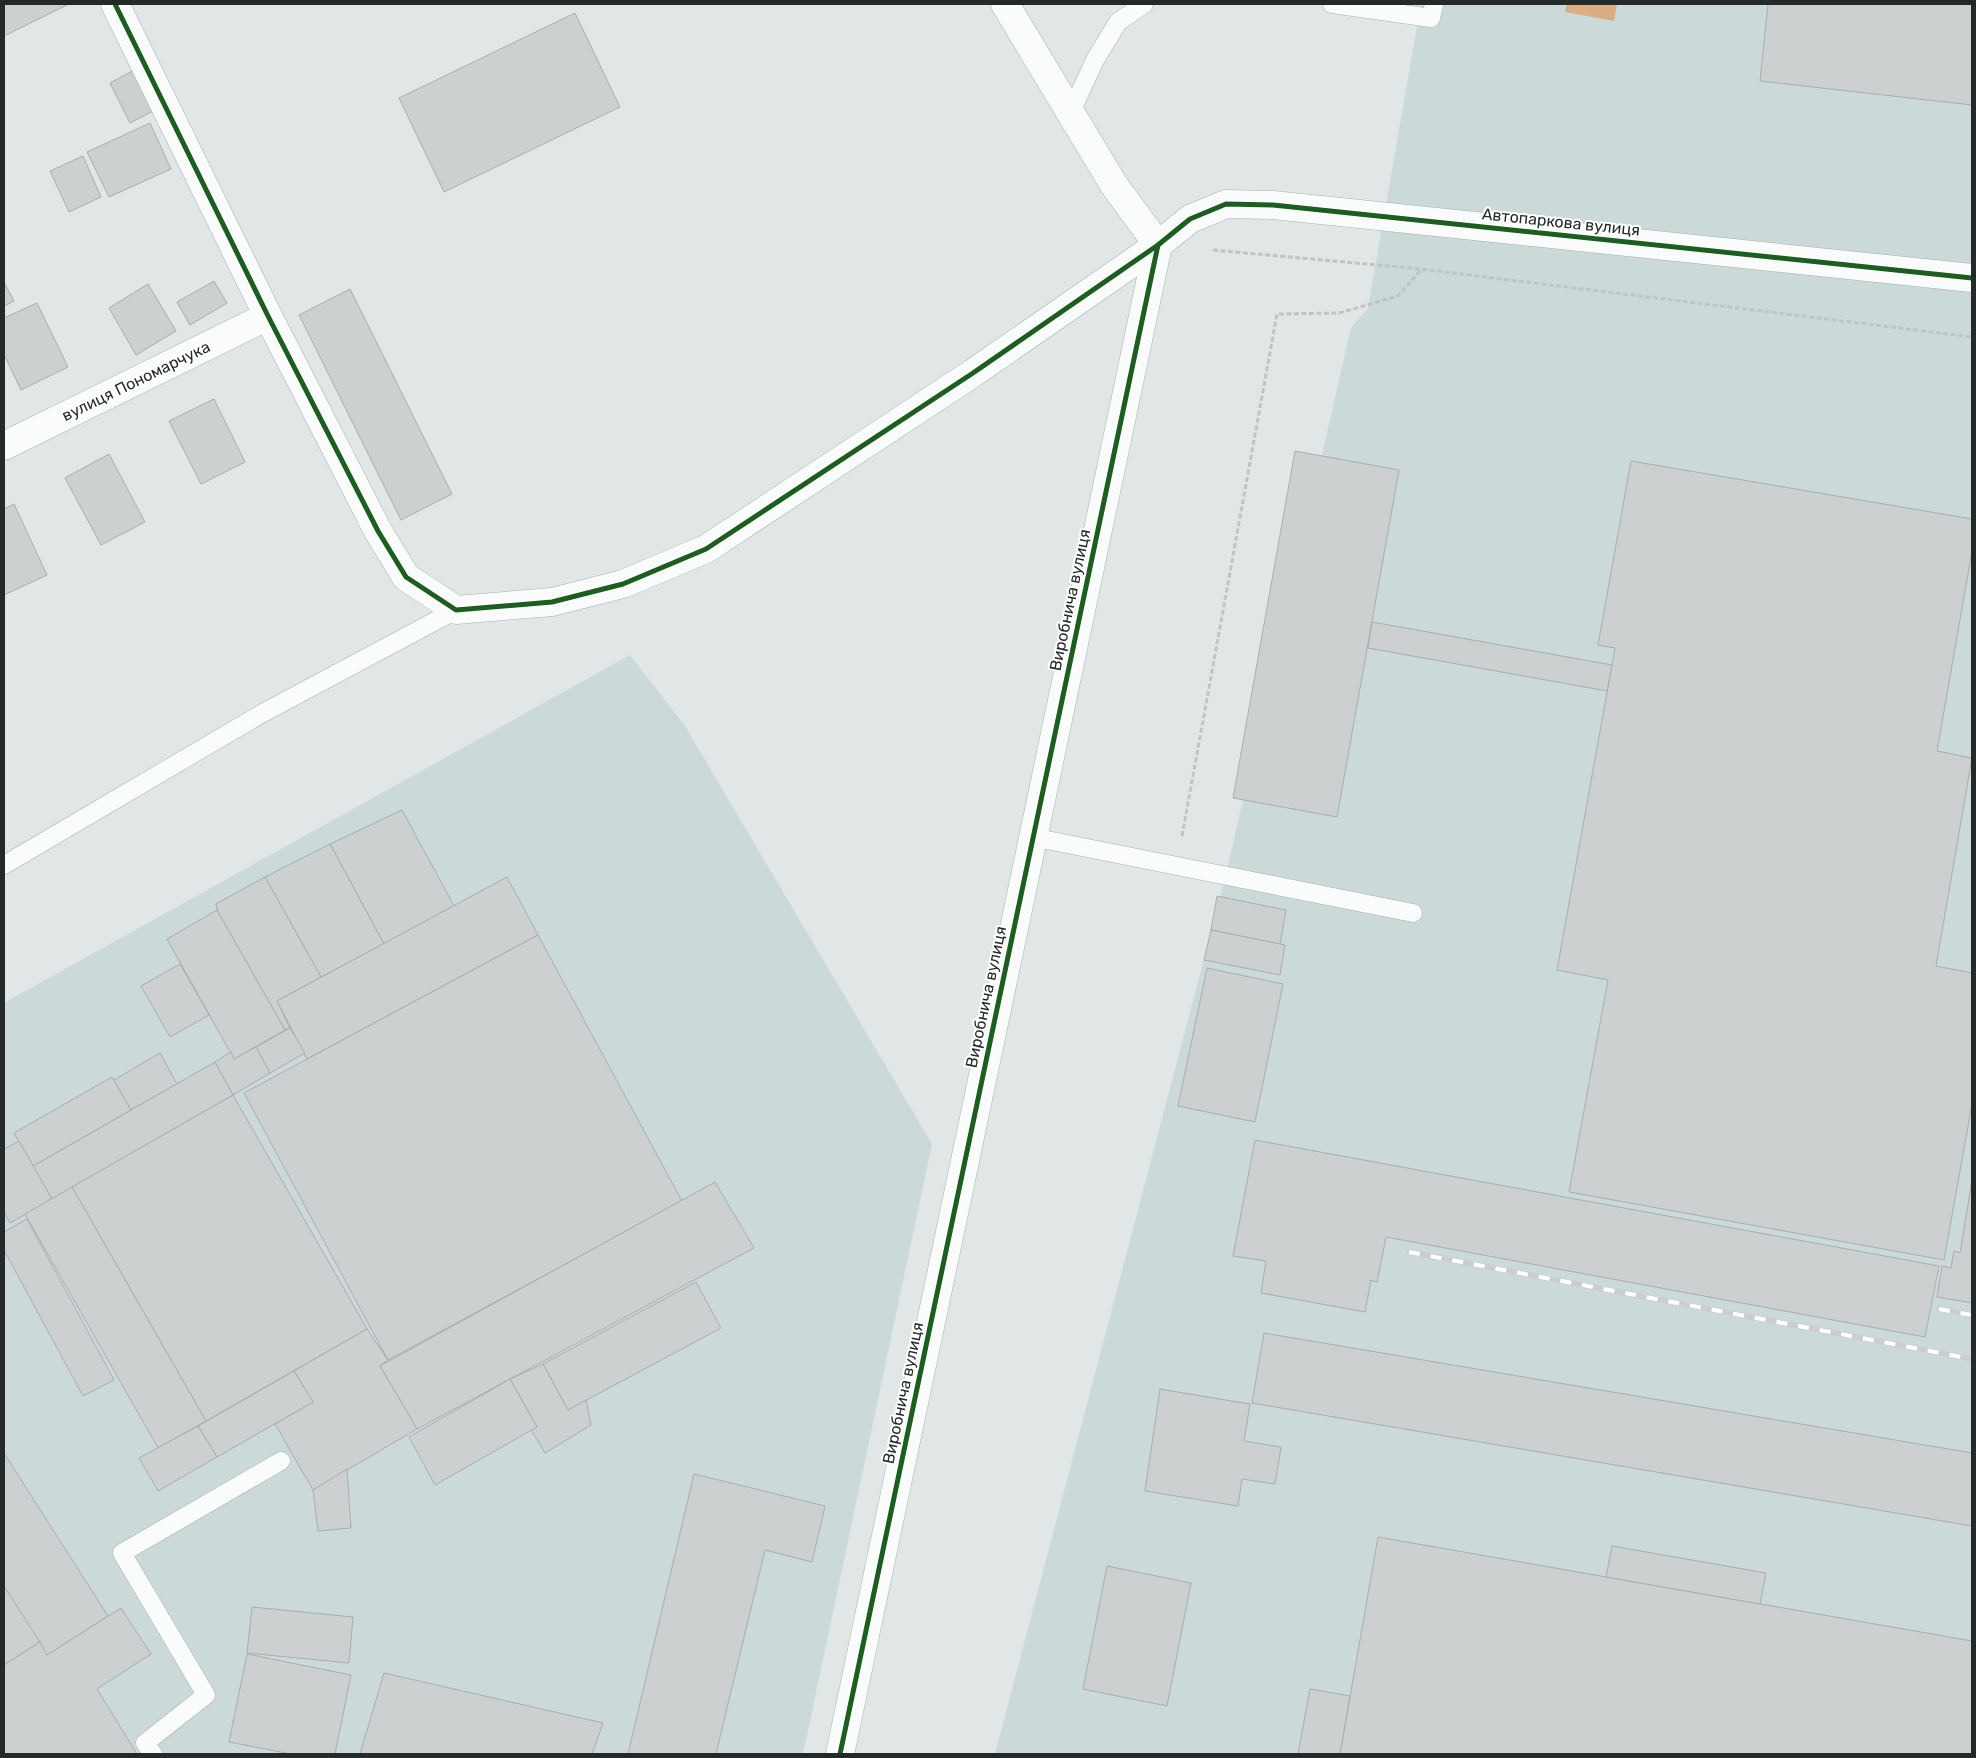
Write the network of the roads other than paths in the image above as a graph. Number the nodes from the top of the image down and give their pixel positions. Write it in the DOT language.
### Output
graph roads {
  1 [pos="115,4"];
  2 [pos="1005,4"];
  3 [pos="1144,4"];
  4 [pos="1332,4"];
  5 [pos="1434,4"];
  6 [pos="1071,112"];
  7 [pos="1158,245"];
  8 [pos="1972,278"];
  9 [pos="268,316"];
  10 [pos="4,446"];
  11 [pos="456,610"];
  12 [pos="1032,837"];
  13 [pos="4,865"];
  14 [pos="1413,914"];
  15 [pos="281,1461"];
  16 [pos="153,1754"];
  17 [pos="840,1754"];
  1 -- 9 [label="street"];
  2 -- 6 [label="street"];
  3 -- 6 [label="lane"];
  4 -- 5 [label="lane"];
  6 -- 7 [label="street"];
  7 -- 8 [label="street, Автопаркова вулиця"];
  7 -- 11 [label="street, Автопаркова вулиця"];
  7 -- 12 [label="street, Виробнича вулиця"];
  9 -- 10 [label="street, вулиця Пономарчука"];
  9 -- 11 [label="street"];
  11 -- 13 [label="lane"];
  12 -- 14 [label="lane"];
  12 -- 17 [label="street, Виробнича вулиця"];
  15 -- 16 [label="lane"];
}
